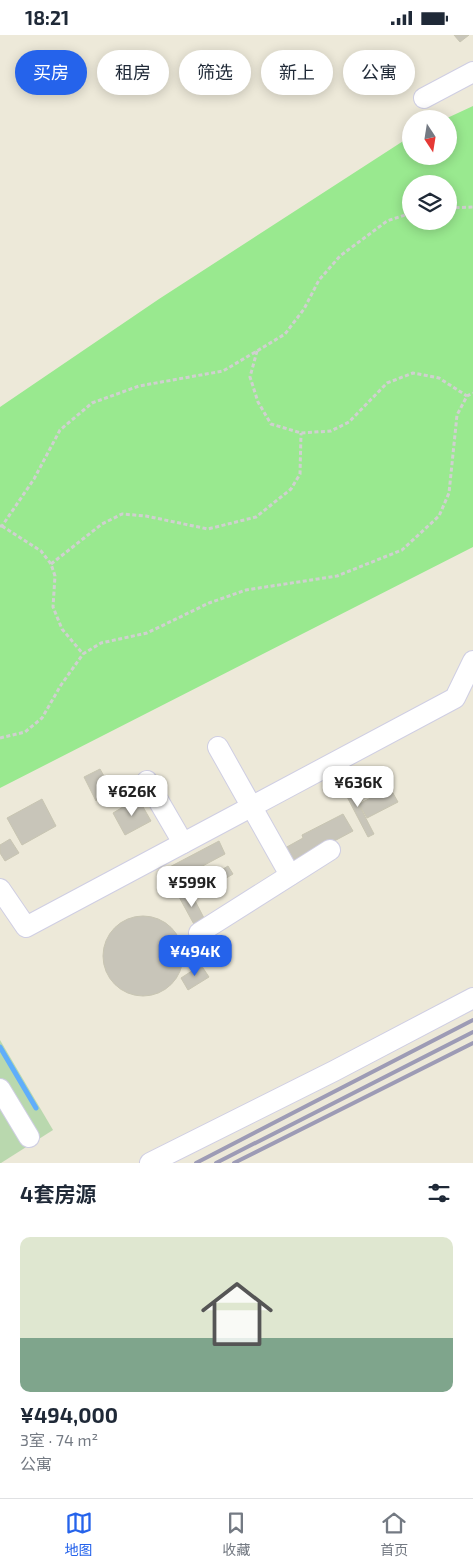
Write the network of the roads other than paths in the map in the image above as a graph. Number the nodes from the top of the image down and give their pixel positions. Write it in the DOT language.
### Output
graph roads {
  1 [pos="473,72"];
  2 [pos="424,98"];
  3 [pos="473,661"];
  4 [pos="218,747"];
  5 [pos="147,781"];
  6 [pos="252,807"];
  7 [pos="183,843"];
  8 [pos="330,850"];
  9 [pos="290,875"];
  10 [pos="0,889"];
  11 [pos="199,933"];
  12 [pos="473,998"];
  13 [pos="0,1089"];
  14 [pos="30,1137"];
  15 [pos="150,1163"];
  1 -- 2 [label="street"];
  3 -- 6 [label="street"];
  4 -- 6 [label="street"];
  5 -- 7 [label="street"];
  6 -- 7 [label="street"];
  6 -- 9 [label="street"];
  7 -- 10 [label="street"];
  8 -- 9 [label="street"];
  9 -- 11 [label="street"];
  12 -- 15 [label="street"];
  13 -- 14 [label="street"];
}
